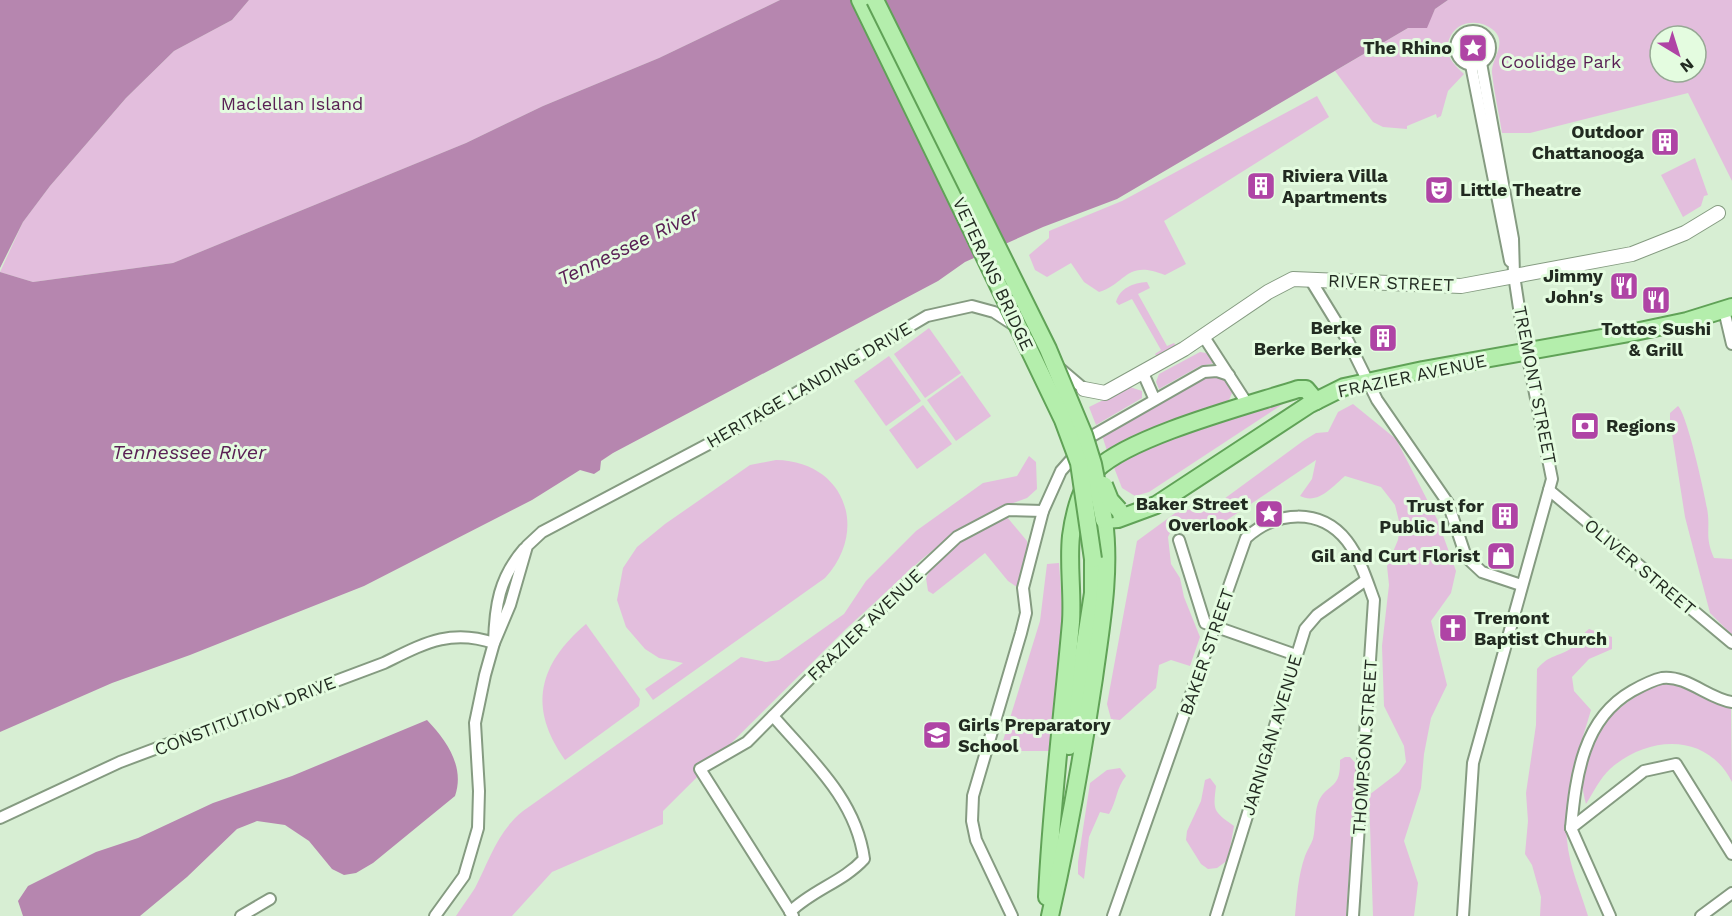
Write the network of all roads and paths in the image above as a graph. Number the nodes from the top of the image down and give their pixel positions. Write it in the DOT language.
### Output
graph roads {
  1 [pos="860,0"];
  2 [pos="875,0"];
  3 [pos="1476,64"];
  4 [pos="1718,213"];
  5 [pos="1514,275"];
  6 [pos="1310,279"];
  7 [pos="1728,308"];
  8 [pos="1204,337"];
  9 [pos="1732,344"];
  10 [pos="1048,349"];
  11 [pos="1527,353"];
  12 [pos="1143,373"];
  13 [pos="1229,375"];
  14 [pos="1366,382"];
  15 [pos="1084,389"];
  16 [pos="1155,398"];
  17 [pos="1316,401"];
  18 [pos="1248,405"];
  19 [pos="1549,490"];
  20 [pos="1156,505"];
  21 [pos="1043,511"];
  22 [pos="1088,512"];
  23 [pos="1104,520"];
  24 [pos="1179,540"];
  25 [pos="1366,580"];
  26 [pos="1521,585"];
  27 [pos="1215,628"];
  28 [pos="494,643"];
  29 [pos="1732,644"];
  30 [pos="1296,655"];
  31 [pos="1732,702"];
  32 [pos="773,716"];
  33 [pos="0,818"];
  34 [pos="1571,828"];
  35 [pos="1732,854"];
  36 [pos="1732,893"];
  37 [pos="1047,897"];
  38 [pos="270,899"];
  39 [pos="791,914"];
  40 [pos="241,916"];
  41 [pos="435,916"];
  42 [pos="1011,916"];
  43 [pos="1045,916"];
  44 [pos="1050,916"];
  45 [pos="1113,916"];
  46 [pos="1216,916"];
  47 [pos="1353,916"];
  48 [pos="1463,916"];
  49 [pos="1610,916"];
  50 [pos="1701,916"];
  1 -- 22 [label="main road, VETERANS BRIDGE, bridge"];
  2 -- 10 [label="main road, VETERANS BRIDGE, bridge"];
  3 -- 5 [label="street, TREMONT STREET"];
  4 -- 5 [label="street, RIVER STREET"];
  5 -- 6 [label="street, RIVER STREET"];
  5 -- 11 [label="street, TREMONT STREET"];
  6 -- 8 [label="street, RIVER STREET"];
  6 -- 14 [label="street"];
  7 -- 9 [label="street"];
  7 -- 11 [label="main road, FRAZIER AVENUE"];
  8 -- 12 [label="street, RIVER STREET"];
  8 -- 13 [label="street"];
  10 -- 20 [label="main road, bridge"];
  10 -- 23 [label="main road, VETERANS BRIDGE, bridge"];
  11 -- 14 [label="main road, FRAZIER AVENUE"];
  11 -- 19 [label="street, TREMONT STREET"];
  12 -- 15 [label="street, RIVER STREET"];
  12 -- 16 [label="street"];
  13 -- 16 [label="street"];
  13 -- 18 [label="street"];
  14 -- 17 [label="main road, FRAZIER AVENUE"];
  14 -- 26 [label="street"];
  15 -- 28 [label="street, HERITAGE LANDING DRIVE"];
  16 -- 21 [label="street"];
  17 -- 18 [label="main road"];
  17 -- 20 [label="main road, FRAZIER AVENUE"];
  18 -- 37 [label="main road"];
  19 -- 26 [label="street, TREMONT STREET"];
  19 -- 29 [label="street, OLIVER STREET"];
  20 -- 23 [label="main road, FRAZIER AVENUE"];
  21 -- 32 [label="street, FRAZIER AVENUE"];
  21 -- 42 [label="street"];
  22 -- 23 [label="main road"];
  22 -- 37 [label="main road, VETERANS BRIDGE, bridge"];
  23 -- 44 [label="main road, VETERANS BRIDGE"];
  24 -- 27 [label="street"];
  25 -- 27 [label="street, BAKER STREET"];
  25 -- 30 [label="street, JARNIGAN AVENUE"];
  25 -- 47 [label="street, THOMPSON STREET"];
  26 -- 48 [label="street, TREMONT STREET"];
  27 -- 30 [label="street"];
  27 -- 45 [label="street, BAKER STREET"];
  28 -- 33 [label="street, CONSTITUTION DRIVE"];
  28 -- 41 [label="street, HERITAGE LANDING DRIVE"];
  30 -- 46 [label="street, JARNIGAN AVENUE"];
  31 -- 34 [label="street"];
  32 -- 39 [label="street, FRAZIER AVENUE"];
  32 -- 39 [label="street"];
  34 -- 35 [label="street"];
  34 -- 49 [label="street"];
  36 -- 50 [label="street"];
  37 -- 43 [label="main road"];
  38 -- 40 [label="street"];
}
